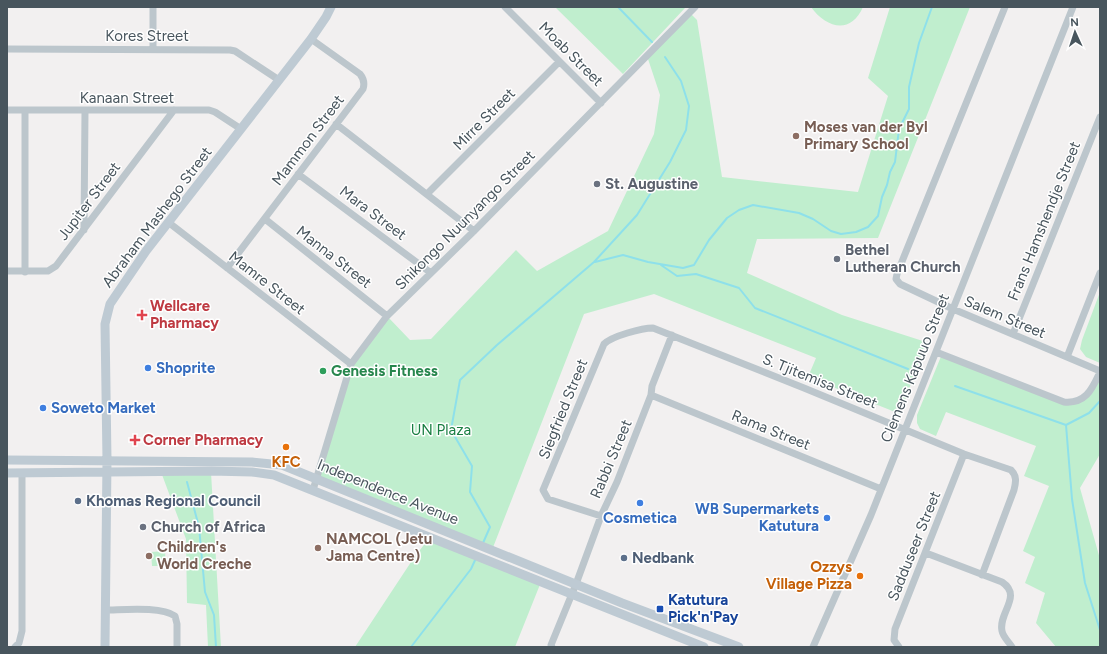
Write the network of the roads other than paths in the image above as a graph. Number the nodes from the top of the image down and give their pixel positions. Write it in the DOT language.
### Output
graph roads {
  1 [pos="153,7"];
  2 [pos="332,7"];
  3 [pos="505,7"];
  4 [pos="696,7"];
  5 [pos="1005,7"];
  6 [pos="1073,7"];
  7 [pos="311,38"];
  8 [pos="7,49"];
  9 [pos="153,49"];
  10 [pos="559,62"];
  11 [pos="279,80"];
  12 [pos="601,103"];
  13 [pos="7,110"];
  14 [pos="25,110"];
  15 [pos="174,110"];
  16 [pos="85,111"];
  17 [pos="1100,117"];
  18 [pos="336,124"];
  19 [pos="242,129"];
  20 [pos="298,174"];
  21 [pos="427,194"];
  22 [pos="265,219"];
  23 [pos="168,222"];
  24 [pos="84,230"];
  25 [pos="474,231"];
  26 [pos="227,268"];
  27 [pos="7,271"];
  28 [pos="25,272"];
  29 [pos="431,273"];
  30 [pos="1100,273"];
  31 [pos="953,309"];
  32 [pos="387,316"];
  33 [pos="1013,334"];
  34 [pos="672,335"];
  35 [pos="936,352"];
  36 [pos="1067,357"];
  37 [pos="350,364"];
  38 [pos="1100,372"];
  39 [pos="651,395"];
  40 [pos="905,429"];
  41 [pos="964,454"];
  42 [pos="7,460"];
  43 [pos="107,460"];
  44 [pos="106,471"];
  45 [pos="12,472"];
  46 [pos="316,479"];
  47 [pos="881,488"];
  48 [pos="313,490"];
  49 [pos="601,516"];
  50 [pos="926,553"];
  51 [pos="982,575"];
  52 [pos="576,584"];
  53 [pos="572,594"];
  54 [pos="105,610"];
  55 [pos="15,647"];
  56 [pos="105,647"];
  57 [pos="177,647"];
  58 [pos="552,647"];
  59 [pos="704,647"];
  60 [pos="739,647"];
  61 [pos="813,647"];
  62 [pos="899,647"];
  63 [pos="1012,647"];
  1 -- 9 [label="street"];
  2 -- 7 [label="main road, Abraham Mashego Street"];
  3 -- 10 [label="street, Moab Street"];
  4 -- 12 [label="street, Shikongo Nuunyango Street"];
  5 -- 31 [label="street, Salem Street"];
  6 -- 31 [label="street, Clemens Kapuuo Street"];
  7 -- 11 [label="main road, Abraham Mashego Street"];
  7 -- 18 [label="street, Mammon Street"];
  8 -- 9 [label="street, Kores Street"];
  9 -- 11 [label="street, Kores Street"];
  10 -- 12 [label="street, Moab Street"];
  10 -- 21 [label="street, Mirre Street"];
  11 -- 19 [label="main road, Abraham Mashego Street"];
  12 -- 25 [label="street, Shikongo Nuunyango Street"];
  13 -- 14 [label="street, Kanaan Street"];
  14 -- 16 [label="street, Kanaan Street"];
  14 -- 28 [label="street"];
  15 -- 16 [label="street, Kanaan Street"];
  15 -- 19 [label="street, Kanaan Street"];
  15 -- 24 [label="street, Jupiter Street"];
  16 -- 24 [label="street"];
  17 -- 33 [label="street, Frans Hamshendje Street"];
  18 -- 20 [label="street, Mammon Street"];
  18 -- 21 [label="street"];
  19 -- 23 [label="main road, Abraham Mashego Street"];
  20 -- 22 [label="street, Mammon Street"];
  20 -- 29 [label="street, Mara Street"];
  21 -- 25 [label="street"];
  22 -- 26 [label="street, Mammon Street"];
  22 -- 32 [label="street, Manna Street"];
  23 -- 26 [label="street, Mamre Street"];
  23 -- 43 [label="main road, Abraham Mashego Street"];
  24 -- 28 [label="street, Jupiter Street"];
  25 -- 29 [label="street, Shikongo Nuunyango Street"];
  26 -- 37 [label="street, Mamre Street"];
  27 -- 28 [label="street, Jupiter Street"];
  29 -- 32 [label="street, Shikongo Nuunyango Street"];
  30 -- 36 [label="street"];
  31 -- 33 [label="street, Salem Street"];
  31 -- 35 [label="street, Clemens Kapuuo Street"];
  32 -- 37 [label="street, Shikongo Nuunyango Street"];
  33 -- 36 [label="street, Salem Street"];
  34 -- 39 [label="street, Rabbi Street"];
  34 -- 40 [label="street, S. Tjitemisa Street"];
  34 -- 49 [label="street, Siegfried Street"];
  35 -- 38 [label="street"];
  35 -- 40 [label="street, Clemens Kapuuo Street"];
  36 -- 38 [label="street, Salem Street"];
  37 -- 46 [label="street, Shikongo Nuunyango Street"];
  39 -- 47 [label="street, Rama Street"];
  39 -- 49 [label="street, Rabbi Street"];
  40 -- 41 [label="street, S. Tjitemisa Street"];
  40 -- 47 [label="street, Clemens Kapuuo Street"];
  41 -- 50 [label="street, Sadduseer Street"];
  41 -- 51 [label="street, S. Tjitemisa Street"];
  42 -- 43 [label="main road, Independence Avenue"];
  43 -- 44 [label="main road, Abraham Mashego Street"];
  43 -- 46 [label="main road, Independence Avenue"];
  44 -- 45 [label="main road, Independence Avenue"];
  44 -- 48 [label="main road, Independence Avenue"];
  44 -- 54 [label="main road, Abraham Mashego Street"];
  45 -- 55 [label="street"];
  46 -- 48 [label="street, Shikongo Nuunyango Street"];
  46 -- 52 [label="main road, Independence Avenue"];
  47 -- 61 [label="street, Clemens Kapuuo Street"];
  48 -- 53 [label="main road, Independence Avenue"];
  49 -- 52 [label="street, Rabbi Street"];
  50 -- 51 [label="street"];
  50 -- 62 [label="street, Sadduseer Street"];
  51 -- 63 [label="street"];
  52 -- 53 [label="street, Rabbi Street"];
  52 -- 60 [label="main road, Independence Avenue"];
  53 -- 58 [label="street, Rabbi Street"];
  53 -- 59 [label="main road, Independence Avenue"];
  54 -- 56 [label="main road, Abraham Mashego Street"];
  54 -- 57 [label="street"];
}
